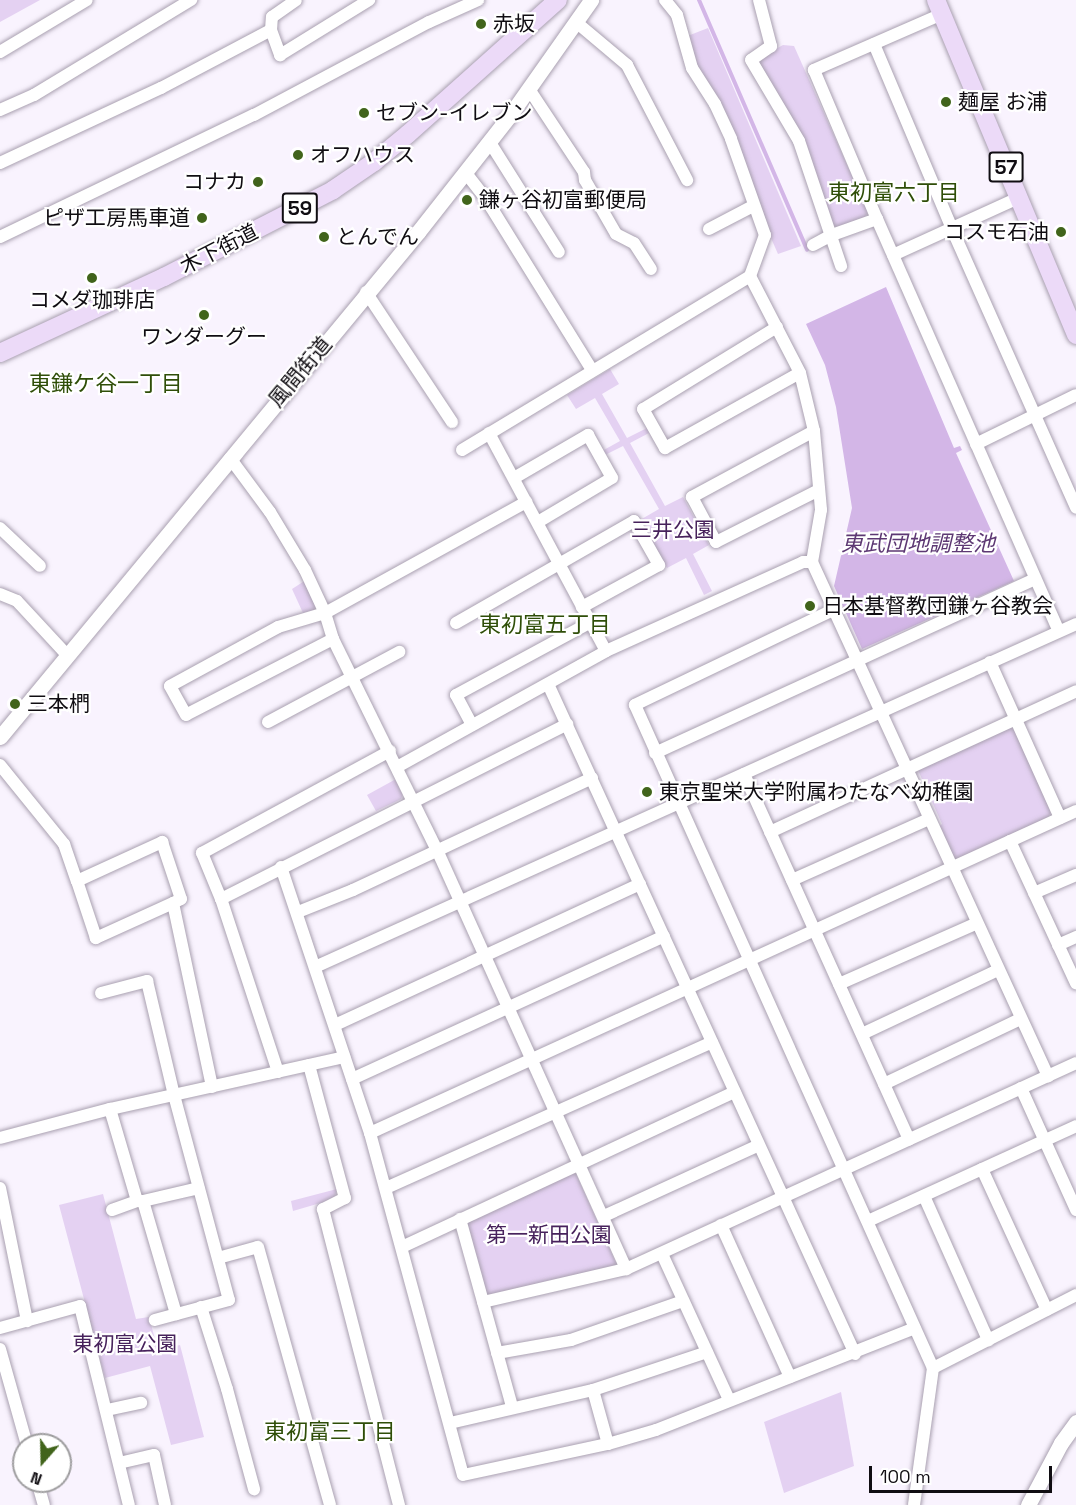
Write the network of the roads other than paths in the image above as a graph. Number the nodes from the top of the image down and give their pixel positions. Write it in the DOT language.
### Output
graph roads {
  1 [pos="87,0"];
  2 [pos="191,0"];
  3 [pos="296,0"];
  4 [pos="369,0"];
  5 [pos="478,0"];
  6 [pos="558,0"];
  7 [pos="591,0"];
  8 [pos="665,0"];
  9 [pos="759,0"];
  10 [pos="939,7"];
  11 [pos="576,22"];
  12 [pos="271,30"];
  13 [pos="874,44"];
  14 [pos="0,52"];
  15 [pos="529,89"];
  16 [pos="0,110"];
  17 [pos="489,141"];
  18 [pos="0,163"];
  19 [pos="465,172"];
  20 [pos="687,180"];
  21 [pos="1018,198"];
  22 [pos="753,206"];
  23 [pos="877,219"];
  24 [pos="708,229"];
  25 [pos="952,229"];
  26 [pos="832,235"];
  27 [pos="0,237"];
  28 [pos="813,245"];
  29 [pos="559,252"];
  30 [pos="893,255"];
  31 [pos="841,266"];
  32 [pos="651,269"];
  33 [pos="750,276"];
  34 [pos="366,292"];
  35 [pos="777,327"];
  36 [pos="1076,335"];
  37 [pos="0,353"];
  38 [pos="592,370"];
  39 [pos="800,372"];
  40 [pos="1076,395"];
  41 [pos="1036,414"];
  42 [pos="452,422"];
  43 [pos="814,431"];
  44 [pos="489,433"];
  45 [pos="976,444"];
  46 [pos="462,450"];
  47 [pos="230,458"];
  48 [pos="514,477"];
  49 [pos="819,490"];
  50 [pos="526,502"];
  51 [pos="1076,508"];
  52 [pos="538,522"];
  53 [pos="0,528"];
  54 [pos="812,562"];
  55 [pos="558,563"];
  56 [pos="40,566"];
  57 [pos="1035,579"];
  58 [pos="0,594"];
  59 [pos="582,607"];
  60 [pos="835,609"];
  61 [pos="325,613"];
  62 [pos="591,622"];
  63 [pos="456,623"];
  64 [pos="1076,624"];
  65 [pos="1059,631"];
  66 [pos="333,639"];
  67 [pos="606,651"];
  68 [pos="399,652"];
  69 [pos="68,656"];
  70 [pos="857,660"];
  71 [pos="990,662"];
  72 [pos="353,677"];
  73 [pos="548,684"];
  74 [pos="1076,690"];
  75 [pos="881,712"];
  76 [pos="1016,719"];
  77 [pos="268,722"];
  78 [pos="567,724"];
  79 [pos="472,725"];
  80 [pos="0,737"];
  81 [pos="390,751"];
  82 [pos="655,753"];
  83 [pos="0,765"];
  84 [pos="397,767"];
  85 [pos="907,769"];
  86 [pos="744,774"];
  87 [pos="592,778"];
  88 [pos="413,800"];
  89 [pos="677,804"];
  90 [pos="1076,811"];
  91 [pos="1060,818"];
  92 [pos="929,819"];
  93 [pos="616,831"];
  94 [pos="770,832"];
  95 [pos="1010,841"];
  96 [pos="437,850"];
  97 [pos="281,867"];
  98 [pos="952,868"];
  99 [pos="1076,875"];
  100 [pos="792,880"];
  101 [pos="77,881"];
  102 [pos="640,884"];
  103 [pos="1034,893"];
  104 [pos="221,898"];
  105 [pos="460,902"];
  106 [pos="173,903"];
  107 [pos="298,912"];
  108 [pos="977,923"];
  109 [pos="815,930"];
  110 [pos="664,936"];
  111 [pos="1076,937"];
  112 [pos="1058,945"];
  113 [pos="484,956"];
  114 [pos="748,960"];
  115 [pos="315,967"];
  116 [pos="998,970"];
  117 [pos="1076,983"];
  118 [pos="839,984"];
  119 [pos="688,988"];
  120 [pos="101,993"];
  121 [pos="507,1008"];
  122 [pos="1020,1019"];
  123 [pos="335,1025"];
  124 [pos="862,1034"];
  125 [pos="712,1041"];
  126 [pos="344,1057"];
  127 [pos="530,1060"];
  128 [pos="1076,1063"];
  129 [pos="309,1065"];
  130 [pos="278,1072"];
  131 [pos="1048,1076"];
  132 [pos="352,1079"];
  133 [pos="884,1084"];
  134 [pos="212,1087"];
  135 [pos="1021,1088"];
  136 [pos="735,1092"];
  137 [pos="174,1095"];
  138 [pos="110,1109"];
  139 [pos="555,1113"];
  140 [pos="1076,1126"];
  141 [pos="370,1133"];
  142 [pos="0,1137"];
  143 [pos="909,1139"];
  144 [pos="1044,1141"];
  145 [pos="759,1145"];
  146 [pos="577,1163"];
  147 [pos="982,1169"];
  148 [pos="845,1171"];
  149 [pos="0,1188"];
  150 [pos="199,1188"];
  151 [pos="386,1188"];
  152 [pos="924,1196"];
  153 [pos="783,1197"];
  154 [pos="140,1201"];
  155 [pos="1074,1202"];
  156 [pos="112,1210"];
  157 [pos="604,1216"];
  158 [pos="460,1219"];
  159 [pos="868,1221"];
  160 [pos="721,1225"];
  161 [pos="402,1247"];
  162 [pos="662,1254"];
  163 [pos="218,1258"];
  164 [pos="626,1269"];
  165 [pos="1076,1294"];
  166 [pos="683,1301"];
  167 [pos="483,1302"];
  168 [pos="201,1307"];
  169 [pos="1047,1310"];
  170 [pos="177,1314"];
  171 [pos="155,1320"];
  172 [pos="27,1321"];
  173 [pos="0,1328"];
  174 [pos="915,1328"];
  175 [pos="988,1340"];
  176 [pos="0,1349"];
  177 [pos="707,1352"];
  178 [pos="497,1353"];
  179 [pos="855,1354"];
  180 [pos="933,1368"];
  181 [pos="790,1377"];
  182 [pos="593,1390"];
  183 [pos="729,1400"];
  184 [pos="141,1403"];
  185 [pos="512,1407"];
  186 [pos="106,1410"];
  187 [pos="1076,1422"];
  188 [pos="450,1423"];
  189 [pos="24,1433"];
  190 [pos="1071,1435"];
  191 [pos="608,1444"];
  192 [pos="119,1463"];
  193 [pos="254,1489"];
  194 [pos="129,1505"];
  195 [pos="165,1505"];
  196 [pos="330,1505"];
  197 [pos="399,1505"];
  198 [pos="914,1505"];
  199 [pos="1028,1505"];
  1 -- 14 [label="street"];
  2 -- 16 [label="street"];
  3 -- 12 [label="street"];
  4 -- 12 [label="street"];
  5 -- 27 [label="street"];
  6 -- 37 [label="main road, 木下街道 / 59"];
  7 -- 11 [label="street, 風間街道"];
  8 -- 22 [label="street"];
  9 -- 26 [label="street"];
  10 -- 13 [label="street"];
  10 -- 21 [label="main road, 57"];
  11 -- 15 [label="street, 風間街道"];
  11 -- 20 [label="street"];
  12 -- 18 [label="street"];
  13 -- 23 [label="street"];
  13 -- 25 [label="street"];
  15 -- 17 [label="street, 風間街道"];
  15 -- 32 [label="street"];
  17 -- 19 [label="street, 風間街道"];
  17 -- 29 [label="street"];
  19 -- 34 [label="street, 風間街道"];
  19 -- 38 [label="street"];
  21 -- 25 [label="street"];
  21 -- 36 [label="main road, 57"];
  22 -- 24 [label="street"];
  22 -- 33 [label="street"];
  23 -- 26 [label="street"];
  23 -- 30 [label="street"];
  25 -- 30 [label="street"];
  25 -- 41 [label="street"];
  26 -- 28 [label="street"];
  26 -- 31 [label="street"];
  30 -- 45 [label="street"];
  33 -- 35 [label="street"];
  33 -- 38 [label="street"];
  34 -- 42 [label="street"];
  34 -- 47 [label="street, 風間街道"];
  35 -- 39 [label="street"];
  35 -- 39 [label="street"];
  38 -- 44 [label="street"];
  39 -- 43 [label="street"];
  40 -- 41 [label="street"];
  41 -- 45 [label="street"];
  41 -- 51 [label="street"];
  43 -- 49 [label="street"];
  43 -- 49 [label="street"];
  44 -- 46 [label="street"];
  44 -- 48 [label="street"];
  45 -- 57 [label="street"];
  47 -- 61 [label="street"];
  47 -- 69 [label="street, 風間街道"];
  48 -- 50 [label="street"];
  48 -- 52 [label="street"];
  49 -- 54 [label="street"];
  50 -- 52 [label="street"];
  50 -- 61 [label="street"];
  52 -- 55 [label="street"];
  53 -- 56 [label="street"];
  54 -- 60 [label="street"];
  54 -- 67 [label="street"];
  55 -- 59 [label="street"];
  55 -- 59 [label="street"];
  55 -- 63 [label="street"];
  57 -- 65 [label="street"];
  57 -- 70 [label="street"];
  58 -- 69 [label="street"];
  59 -- 62 [label="street"];
  60 -- 70 [label="street"];
  60 -- 82 [label="street"];
  61 -- 66 [label="street"];
  61 -- 66 [label="street"];
  62 -- 67 [label="street"];
  62 -- 79 [label="street"];
  64 -- 65 [label="street"];
  65 -- 71 [label="street"];
  66 -- 72 [label="street"];
  67 -- 73 [label="street"];
  68 -- 72 [label="street"];
  69 -- 80 [label="street, 風間街道"];
  70 -- 75 [label="street"];
  70 -- 82 [label="street"];
  71 -- 75 [label="street"];
  71 -- 76 [label="street"];
  72 -- 77 [label="street"];
  72 -- 81 [label="street"];
  73 -- 78 [label="street"];
  73 -- 79 [label="street"];
  74 -- 76 [label="street"];
  75 -- 85 [label="street"];
  75 -- 86 [label="street"];
  76 -- 85 [label="street"];
  76 -- 91 [label="street"];
  78 -- 87 [label="street"];
  78 -- 88 [label="street"];
  79 -- 84 [label="street"];
  81 -- 84 [label="street"];
  81 -- 104 [label="street"];
  82 -- 89 [label="street"];
  83 -- 101 [label="street"];
  84 -- 88 [label="street"];
  85 -- 92 [label="street"];
  85 -- 94 [label="street"];
  86 -- 89 [label="street"];
  86 -- 94 [label="street"];
  87 -- 93 [label="street"];
  87 -- 96 [label="street"];
  88 -- 96 [label="street"];
  88 -- 97 [label="street"];
  89 -- 93 [label="street"];
  89 -- 114 [label="street"];
  90 -- 91 [label="street"];
  91 -- 95 [label="street"];
  92 -- 98 [label="street"];
  92 -- 100 [label="street"];
  93 -- 102 [label="street"];
  93 -- 105 [label="street"];
  94 -- 100 [label="street"];
  95 -- 98 [label="street"];
  95 -- 103 [label="street"];
  96 -- 105 [label="street"];
  96 -- 107 [label="street"];
  97 -- 104 [label="street"];
  97 -- 107 [label="street"];
  98 -- 108 [label="street"];
  98 -- 109 [label="street"];
  99 -- 103 [label="street"];
  100 -- 109 [label="street"];
  101 -- 106 [label="street"];
  101 -- 106 [label="street"];
  102 -- 110 [label="street"];
  102 -- 113 [label="street"];
  103 -- 112 [label="street"];
  104 -- 130 [label="street"];
  105 -- 113 [label="street"];
  105 -- 115 [label="street"];
  106 -- 134 [label="street"];
  107 -- 115 [label="street"];
  108 -- 116 [label="street"];
  108 -- 118 [label="street"];
  109 -- 114 [label="street"];
  109 -- 118 [label="street"];
  110 -- 119 [label="street"];
  110 -- 121 [label="street"];
  111 -- 112 [label="street"];
  112 -- 117 [label="street"];
  113 -- 121 [label="street"];
  113 -- 123 [label="street"];
  114 -- 119 [label="street"];
  114 -- 148 [label="street"];
  115 -- 123 [label="street"];
  116 -- 122 [label="street"];
  116 -- 124 [label="street"];
  118 -- 124 [label="street"];
  119 -- 125 [label="street"];
  119 -- 127 [label="street"];
  120 -- 137 [label="street"];
  121 -- 127 [label="street"];
  121 -- 132 [label="street"];
  122 -- 131 [label="street"];
  122 -- 133 [label="street"];
  123 -- 126 [label="street"];
  124 -- 133 [label="street"];
  125 -- 136 [label="street"];
  125 -- 139 [label="street"];
  126 -- 129 [label="street"];
  126 -- 132 [label="street"];
  127 -- 139 [label="street"];
  127 -- 141 [label="street"];
  128 -- 131 [label="street"];
  129 -- 130 [label="street"];
  129 -- 197 [label="street"];
  130 -- 134 [label="street"];
  131 -- 135 [label="street"];
  132 -- 141 [label="street"];
  133 -- 143 [label="street"];
  134 -- 137 [label="street"];
  135 -- 143 [label="street"];
  135 -- 144 [label="street"];
  136 -- 145 [label="street"];
  136 -- 146 [label="street"];
  137 -- 138 [label="street"];
  137 -- 150 [label="street"];
  138 -- 142 [label="street"];
  138 -- 154 [label="street"];
  139 -- 146 [label="street"];
  139 -- 151 [label="street"];
  140 -- 144 [label="street"];
  141 -- 151 [label="street"];
  143 -- 148 [label="street"];
  144 -- 147 [label="street"];
  144 -- 155 [label="street"];
  145 -- 153 [label="street"];
  145 -- 157 [label="street"];
  146 -- 157 [label="street"];
  146 -- 158 [label="street"];
  147 -- 152 [label="street"];
  147 -- 169 [label="street"];
  148 -- 153 [label="street"];
  148 -- 159 [label="street"];
  149 -- 172 [label="street"];
  150 -- 154 [label="street"];
  150 -- 163 [label="street"];
  151 -- 161 [label="street"];
  152 -- 159 [label="street"];
  152 -- 175 [label="street"];
  153 -- 160 [label="street"];
  153 -- 179 [label="street"];
  154 -- 156 [label="street"];
  154 -- 170 [label="street"];
  157 -- 164 [label="street"];
  158 -- 161 [label="street"];
  158 -- 167 [label="street"];
  159 -- 174 [label="street"];
  160 -- 162 [label="street"];
  160 -- 181 [label="street"];
  161 -- 188 [label="street"];
  162 -- 164 [label="street"];
  162 -- 166 [label="street"];
  163 -- 168 [label="street"];
  163 -- 196 [label="street"];
  164 -- 167 [label="street"];
  165 -- 169 [label="street"];
  166 -- 177 [label="street"];
  166 -- 178 [label="street"];
  167 -- 178 [label="street"];
  168 -- 170 [label="street"];
  168 -- 193 [label="street"];
  169 -- 175 [label="street"];
  170 -- 171 [label="street"];
  172 -- 173 [label="street"];
  172 -- 186 [label="street"];
  174 -- 179 [label="street"];
  174 -- 180 [label="street"];
  175 -- 180 [label="street"];
  176 -- 189 [label="street"];
  177 -- 182 [label="street"];
  177 -- 183 [label="street"];
  178 -- 185 [label="street"];
  179 -- 181 [label="street"];
  180 -- 198 [label="street"];
  181 -- 183 [label="street"];
  182 -- 185 [label="street"];
  182 -- 191 [label="street"];
  183 -- 191 [label="street"];
  184 -- 186 [label="street"];
  185 -- 188 [label="street"];
  186 -- 192 [label="street"];
  187 -- 190 [label="street"];
  188 -- 191 [label="street"];
  190 -- 199 [label="street"];
  192 -- 194 [label="street"];
  192 -- 195 [label="street"];
}
